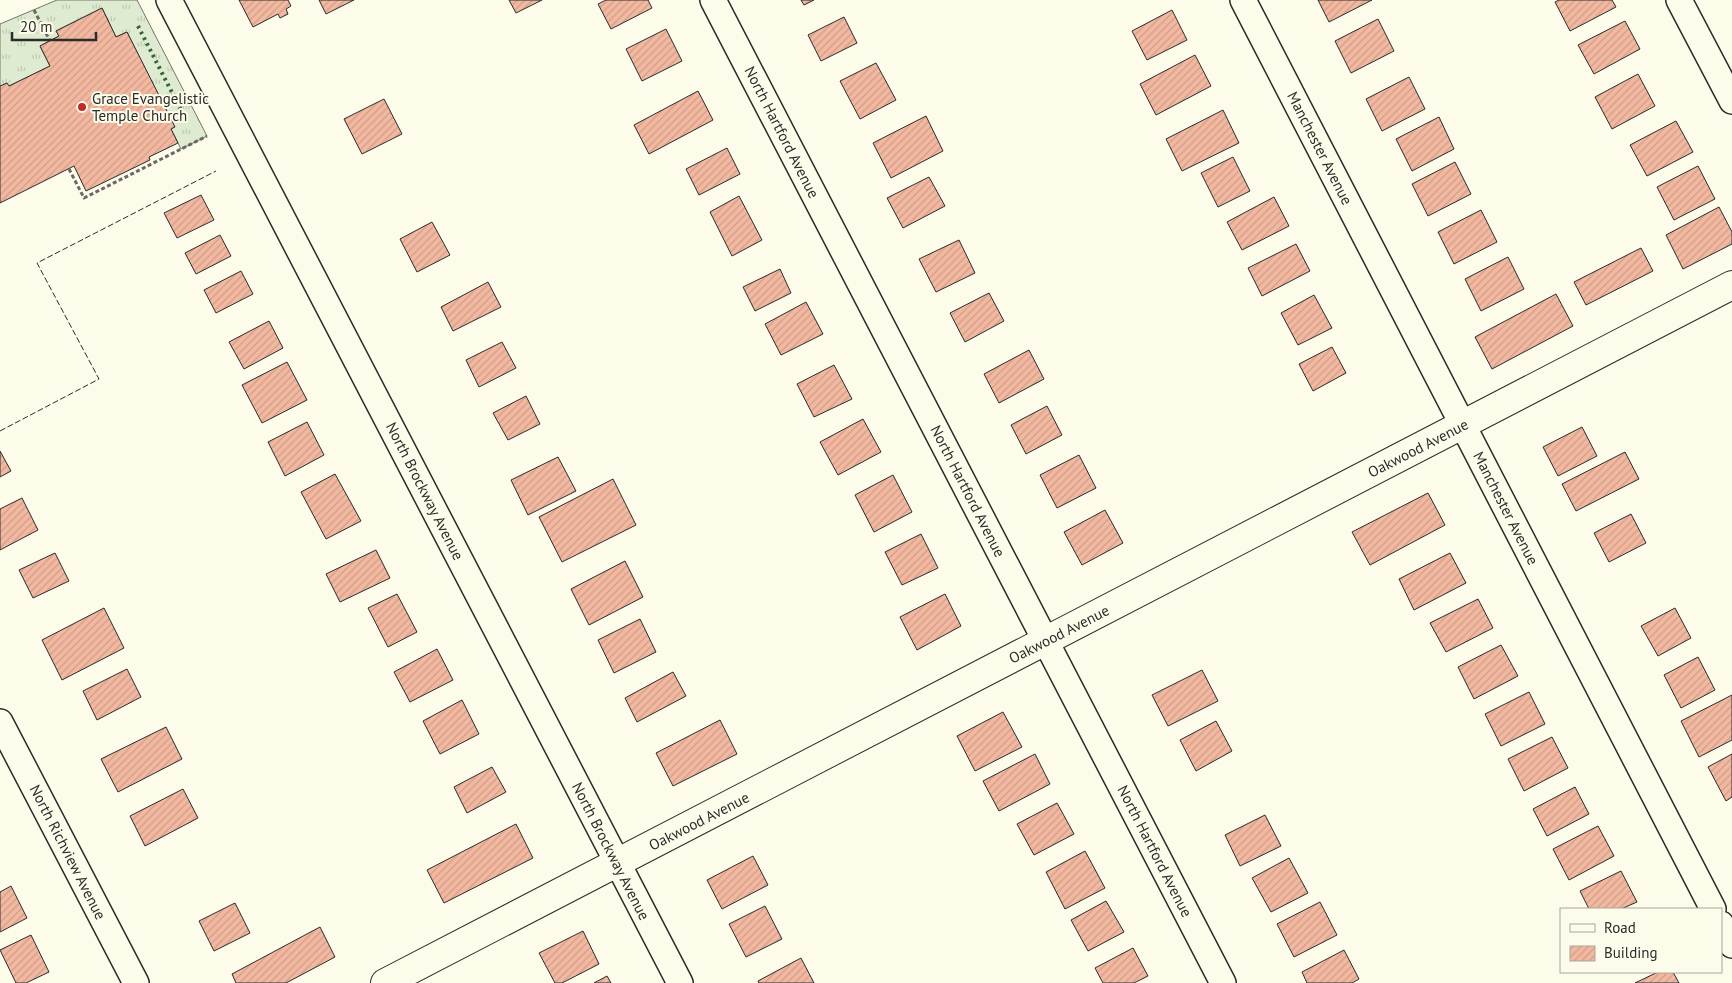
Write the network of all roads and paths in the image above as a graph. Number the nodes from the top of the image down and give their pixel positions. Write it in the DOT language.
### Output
graph roads {
  1 [pos="169,0"];
  2 [pos="713,0"];
  3 [pos="1243,0"];
  4 [pos="1679,0"];
  5 [pos="34,10"];
  6 [pos="50,41"];
  7 [pos="1732,101"];
  8 [pos="207,136"];
  9 [pos="69,169"];
  10 [pos="1732,285"];
  11 [pos="1463,424"];
  12 [pos="1046,641"];
  13 [pos="0,722"];
  14 [pos="617,863"];
  15 [pos="1712,908"];
  16 [pos="1722,926"];
  17 [pos="1732,945"];
  18 [pos="136,983"];
  19 [pos="385,983"];
  20 [pos="680,983"];
  21 [pos="1223,983"];
  1 -- 14 [label="street, North Brockway Avenue"];
  2 -- 12 [label="street, North Hartford Avenue"];
  3 -- 11 [label="street, Manchester Avenue"];
  4 -- 7 [label="street"];
  5 -- 6 [label="path"];
  8 -- 9 [label="path"];
  10 -- 11 [label="street, Oakwood Avenue"];
  11 -- 12 [label="street, Oakwood Avenue"];
  11 -- 15 [label="street, Manchester Avenue"];
  12 -- 14 [label="street, Oakwood Avenue"];
  12 -- 21 [label="street, North Hartford Avenue"];
  13 -- 18 [label="street, North Richview Avenue"];
  14 -- 19 [label="street, Oakwood Avenue"];
  14 -- 20 [label="street, North Brockway Avenue"];
  16 -- 17 [label="street"];
}
